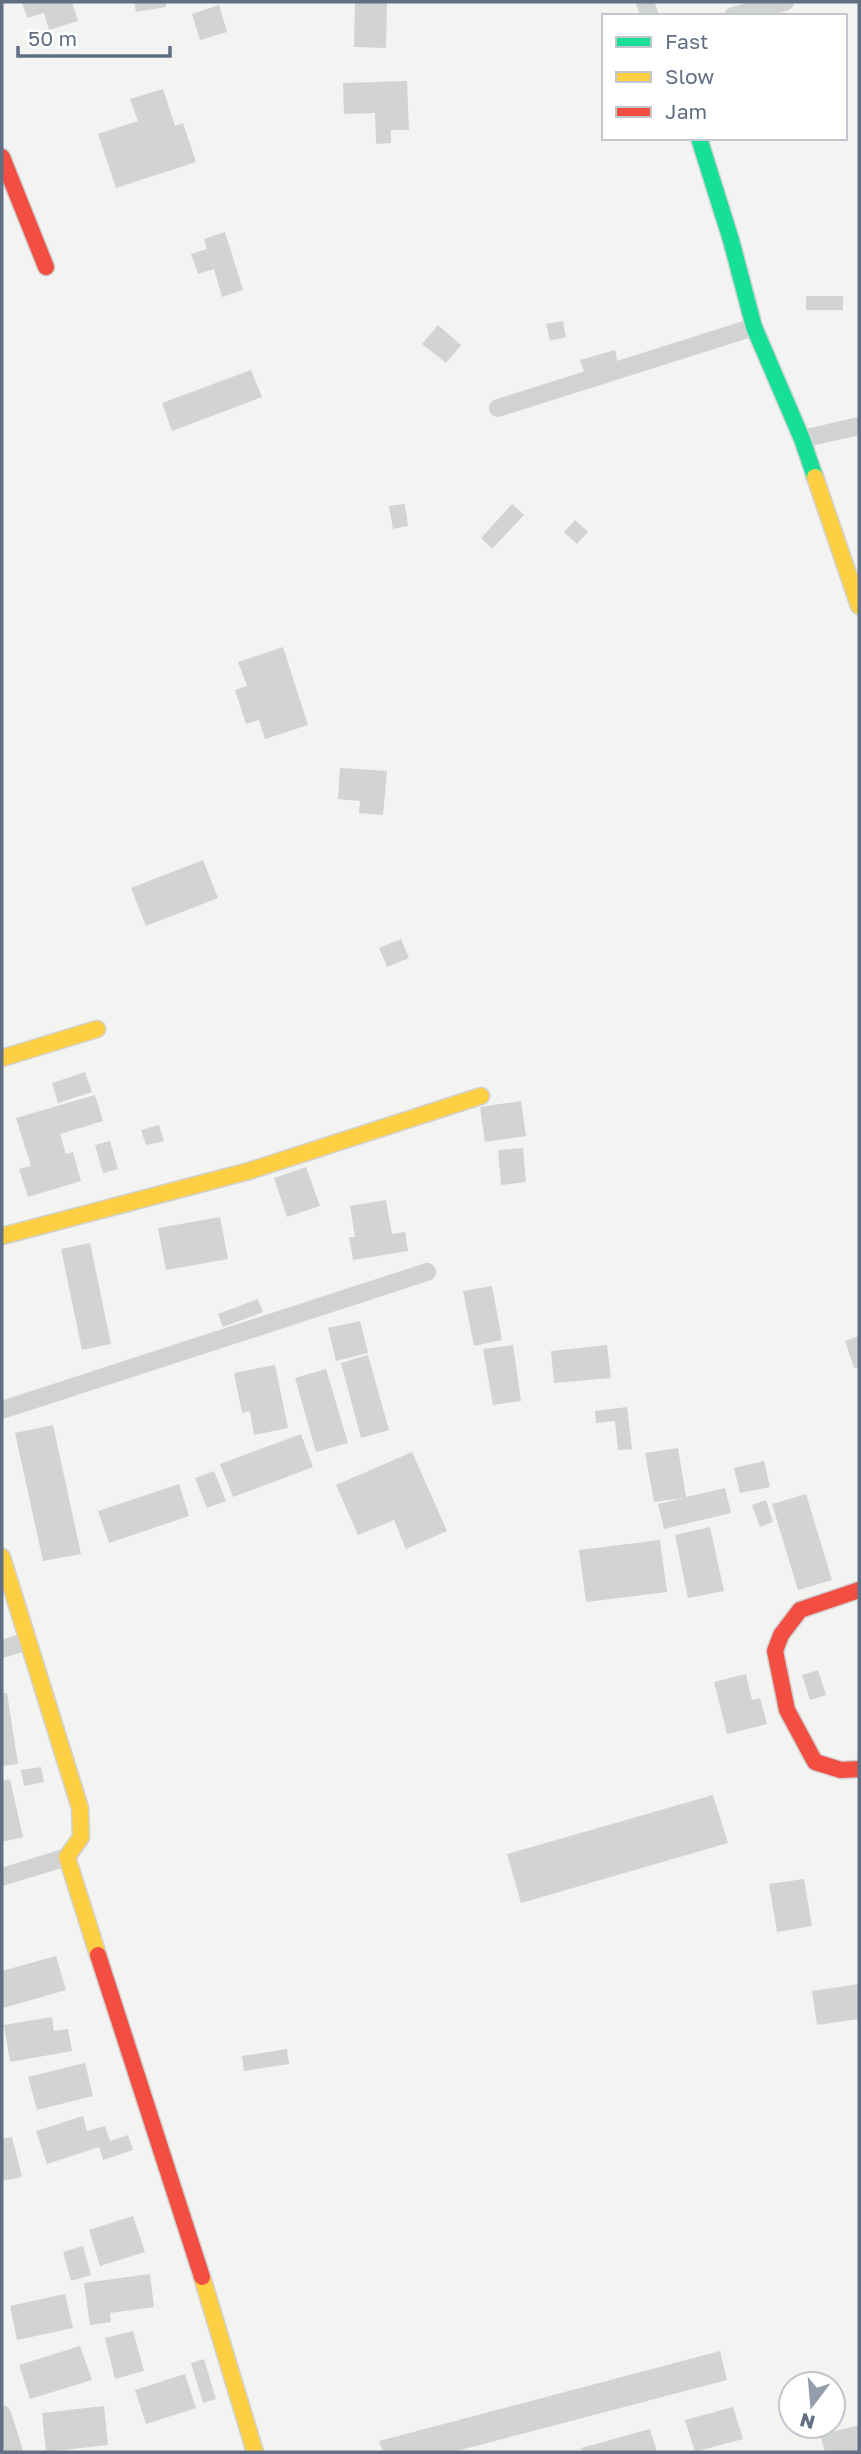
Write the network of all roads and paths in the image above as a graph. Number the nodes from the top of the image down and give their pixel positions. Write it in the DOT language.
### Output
graph roads {
  1 [pos="785,2"];
  2 [pos="740,14"];
  3 [pos="700,140"];
  4 [pos="2,157"];
  5 [pos="46,267"];
  6 [pos="754,327"];
  7 [pos="498,408"];
  8 [pos="859,426"];
  9 [pos="802,439"];
  10 [pos="859,606"];
  11 [pos="97,1029"];
  12 [pos="2,1058"];
  13 [pos="481,1096"];
  14 [pos="2,1236"];
  15 [pos="427,1272"];
  16 [pos="2,1410"];
  17 [pos="2,1557"];
  18 [pos="859,1590"];
  19 [pos="28,1641"];
  20 [pos="2,1649"];
  21 [pos="859,1769"];
  22 [pos="67,1857"];
  23 [pos="2,1877"];
  24 [pos="2,2414"];
  25 [pos="13,2452"];
  26 [pos="255,2452"];
  1 -- 2 [label="street"];
  3 -- 6 [label="street"];
  4 -- 5 [label="street"];
  6 -- 7 [label="street"];
  6 -- 9 [label="street"];
  8 -- 9 [label="street"];
  9 -- 10 [label="street"];
  11 -- 12 [label="street"];
  13 -- 14 [label="street"];
  15 -- 16 [label="street"];
  17 -- 19 [label="street"];
  18 -- 21 [label="street"];
  19 -- 20 [label="street"];
  19 -- 22 [label="street"];
  22 -- 23 [label="street"];
  22 -- 26 [label="street"];
  24 -- 25 [label="street"];
}
